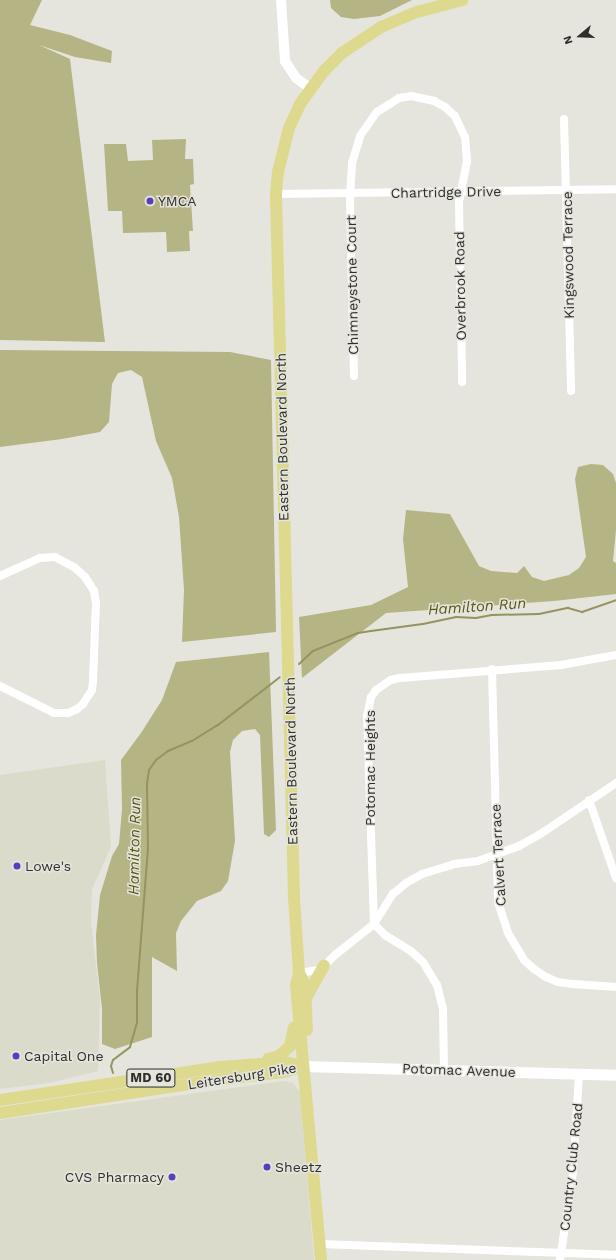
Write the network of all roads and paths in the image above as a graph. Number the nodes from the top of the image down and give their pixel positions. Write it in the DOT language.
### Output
graph roads {
  1 [pos="281,0"];
  2 [pos="462,0"];
  3 [pos="311,89"];
  4 [pos="564,119"];
  5 [pos="567,189"];
  6 [pos="616,189"];
  7 [pos="460,191"];
  8 [pos="276,194"];
  9 [pos="350,194"];
  10 [pos="354,376"];
  11 [pos="462,382"];
  12 [pos="571,391"];
  13 [pos="0,576"];
  14 [pos="616,655"];
  15 [pos="492,670"];
  16 [pos="0,686"];
  17 [pos="616,783"];
  18 [pos="589,800"];
  19 [pos="497,856"];
  20 [pos="616,878"];
  21 [pos="374,924"];
  22 [pos="324,966"];
  23 [pos="299,973"];
  24 [pos="616,987"];
  25 [pos="301,1003"];
  26 [pos="303,1066"];
  27 [pos="221,1067"];
  28 [pos="444,1070"];
  29 [pos="579,1074"];
  30 [pos="616,1075"];
  31 [pos="0,1100"];
  32 [pos="0,1114"];
  33 [pos="320,1244"];
  34 [pos="616,1255"];
  35 [pos="560,1257"];
  36 [pos="321,1260"];
  1 -- 3 [label="street"];
  2 -- 3 [label="main road, Eastern Boulevard North"];
  3 -- 8 [label="main road, Eastern Boulevard North"];
  4 -- 5 [label="street, Kingswood Terrace"];
  5 -- 6 [label="street, Chartridge Drive"];
  5 -- 7 [label="street, Chartridge Drive"];
  5 -- 12 [label="street, Kingswood Terrace"];
  7 -- 9 [label="street, Chartridge Drive"];
  7 -- 9 [label="street"];
  7 -- 11 [label="street, Overbrook Road"];
  8 -- 9 [label="street, Chartridge Drive"];
  8 -- 23 [label="main road, Eastern Boulevard North"];
  9 -- 10 [label="street, Chimneystone Court"];
  13 -- 16 [label="street"];
  14 -- 15 [label="street, Potomac Heights"];
  15 -- 19 [label="street, Calvert Terrace"];
  15 -- 21 [label="street, Potomac Heights"];
  17 -- 18 [label="street"];
  18 -- 19 [label="street"];
  18 -- 20 [label="street"];
  19 -- 21 [label="street"];
  19 -- 24 [label="street, Calvert Terrace"];
  21 -- 22 [label="street"];
  21 -- 28 [label="street"];
  22 -- 23 [label="street"];
  22 -- 25 [label="main road"];
  23 -- 25 [label="main road, Eastern Boulevard North"];
  25 -- 26 [label="main road, Eastern Boulevard North"];
  25 -- 27 [label="main road"];
  26 -- 27 [label="main road, Leitersburg Pike / MD 60"];
  26 -- 28 [label="main road, Potomac Avenue"];
  26 -- 32 [label="main road, Leitersburg Pike / MD 60"];
  26 -- 33 [label="main road, Eastern Boulevard North"];
  27 -- 31 [label="main road, Leitersburg Pike / MD 60"];
  28 -- 29 [label="main road, Potomac Avenue"];
  29 -- 30 [label="main road, Potomac Avenue"];
  29 -- 35 [label="street, Country Club Road"];
  33 -- 35 [label="street"];
  33 -- 36 [label="main road, Eastern Boulevard North"];
  34 -- 35 [label="street"];
}
